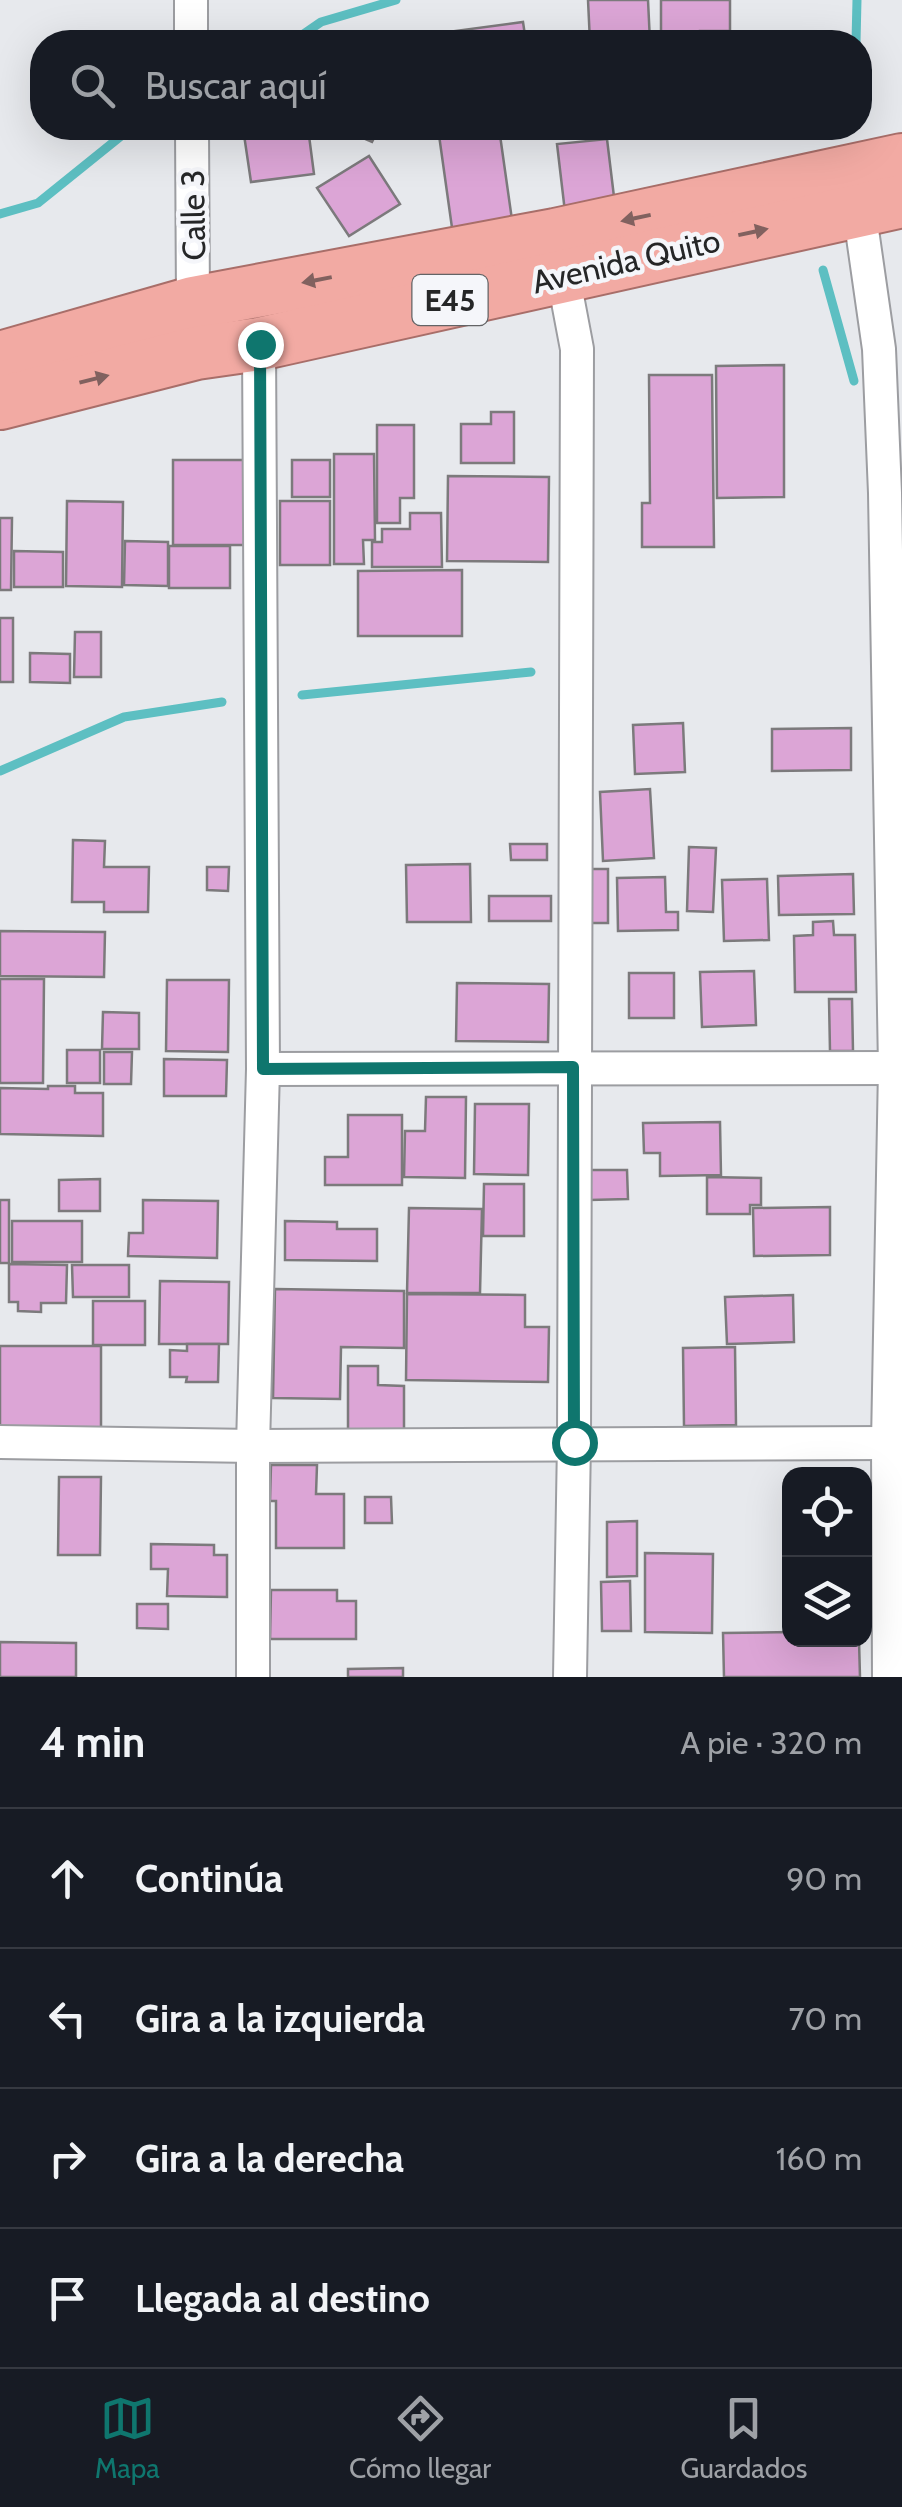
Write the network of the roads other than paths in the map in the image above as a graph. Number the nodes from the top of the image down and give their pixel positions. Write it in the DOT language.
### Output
graph roads {
  1 [pos="191,0"];
  2 [pos="191,30"];
  3 [pos="192,140"];
  4 [pos="902,160"];
  5 [pos="881,205"];
  6 [pos="563,275"];
  7 [pos="194,303"];
  8 [pos="260,344"];
  9 [pos="0,358"];
  10 [pos="0,403"];
  11 [pos="573,1067"];
  12 [pos="899,1068"];
  13 [pos="263,1069"];
  14 [pos="0,1442"];
  15 [pos="574,1442"];
  16 [pos="888,1444"];
  17 [pos="252,1446"];
  18 [pos="253,1677"];
  19 [pos="570,1677"];
  20 [pos="890,1677"];
  1 -- 2 [label="street"];
  3 -- 7 [label="street, Calle 3"];
  4 -- 7 [label="highway, Avenida Quito / E45, one-way"];
  6 -- 5 [label="highway, Avenida Quito / E45, one-way"];
  5 -- 12 [label="street"];
  6 -- 8 [label="highway, Avenida Quito / E45"];
  6 -- 11 [label="street"];
  7 -- 9 [label="highway, Avenida Quito / E45"];
  10 -- 8 [label="highway, Avenida Quito / E45, one-way"];
  8 -- 13 [label="street"];
  11 -- 12 [label="street"];
  11 -- 13 [label="street"];
  11 -- 15 [label="street"];
  12 -- 16 [label="street"];
  13 -- 17 [label="street"];
  14 -- 17 [label="street"];
  15 -- 16 [label="street"];
  15 -- 17 [label="street"];
  15 -- 19 [label="street"];
  16 -- 20 [label="street"];
  17 -- 18 [label="street"];
}
